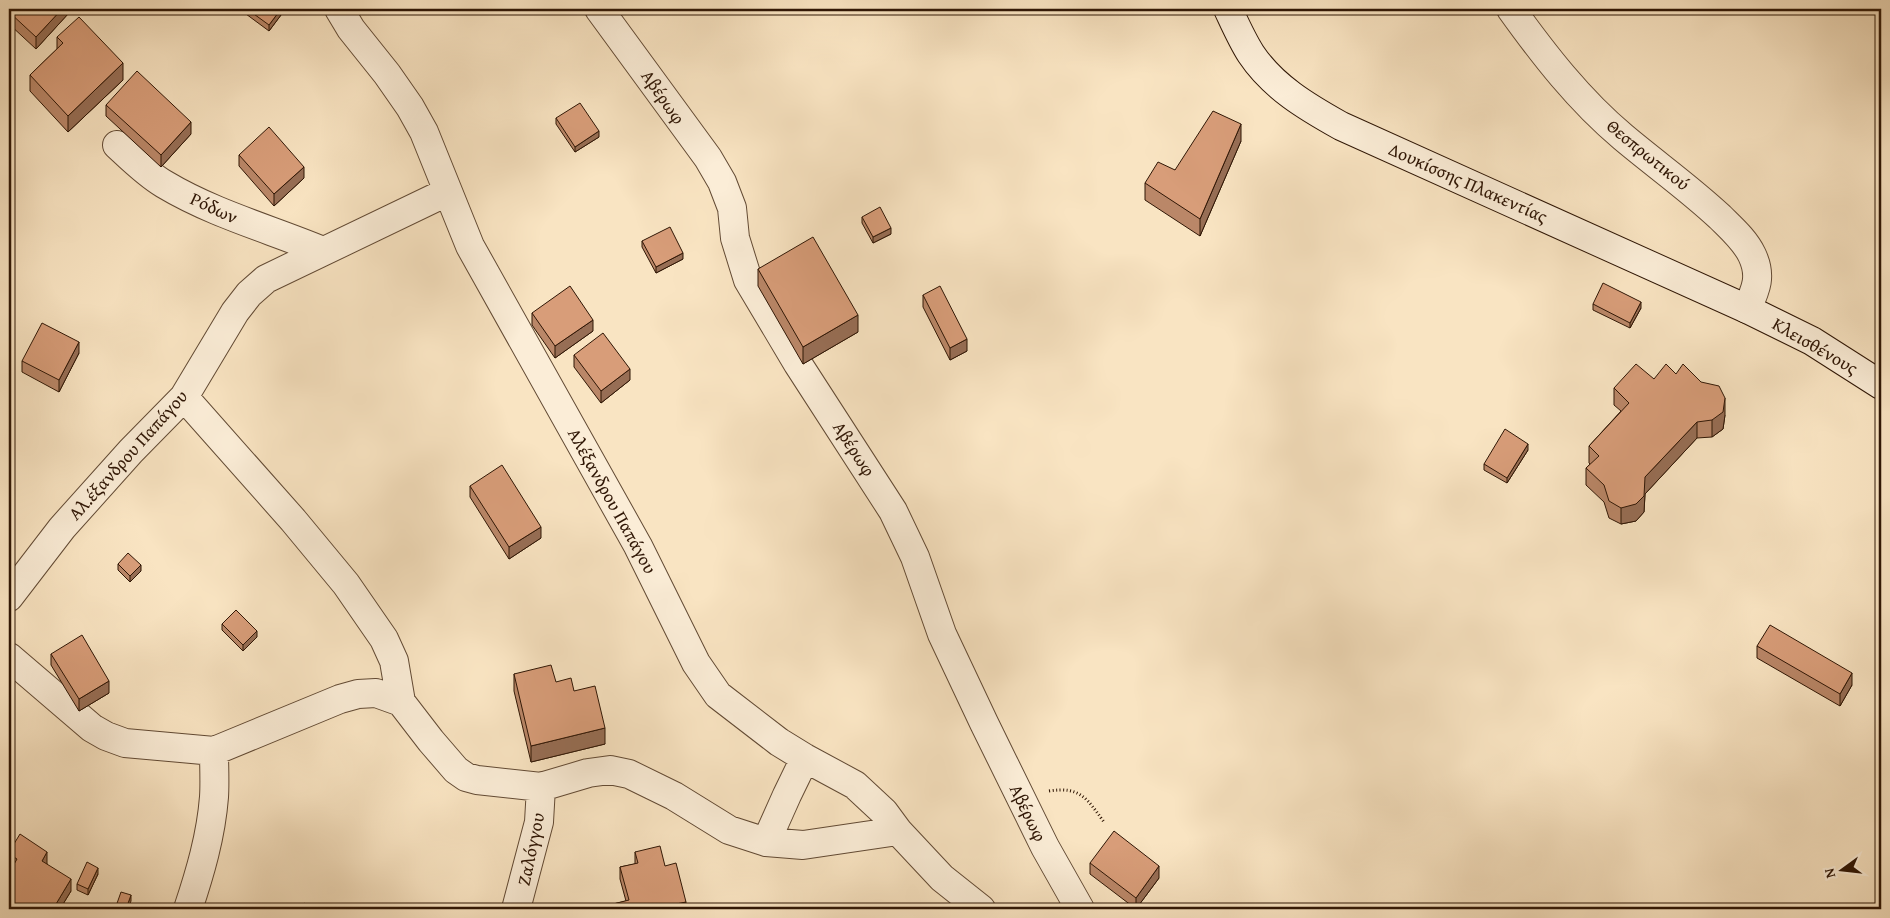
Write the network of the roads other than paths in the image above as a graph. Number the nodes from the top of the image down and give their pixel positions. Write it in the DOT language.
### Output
graph roads {
  1 [pos="339,9"];
  2 [pos="598,9"];
  3 [pos="1228,9"];
  4 [pos="1511,9"];
  5 [pos="117,145"];
  6 [pos="447,192"];
  7 [pos="323,250"];
  8 [pos="1747,309"];
  9 [pos="1881,385"];
  10 [pos="184,398"];
  11 [pos="9,597"];
  12 [pos="9,657"];
  13 [pos="401,702"];
  14 [pos="214,751"];
  15 [pos="805,758"];
  16 [pos="541,787"];
  17 [pos="898,831"];
  18 [pos="766,842"];
  19 [pos="188,909"];
  20 [pos="516,909"];
  21 [pos="976,909"];
  22 [pos="1080,909"];
  1 -- 6 [label="street, Αλέξανδρου Παπάγου"];
  2 -- 22 [label="street, Αβέρωφ"];
  3 -- 8 [label="street, Δουκίσσης Πλακεντίας"];
  4 -- 8 [label="street, Θεσπρωτικού"];
  5 -- 7 [label="street, Ρόδων"];
  6 -- 7 [label="street, Αλ.έξανδρου Παπάγου"];
  6 -- 15 [label="street, Αλέξανδρου Παπάγου"];
  7 -- 10 [label="street, Αλ.έξανδρου Παπάγου"];
  8 -- 9 [label="street, Κλεισθένους"];
  10 -- 11 [label="street, Αλ.έξανδρου Παπάγου"];
  10 -- 13 [label="street"];
  12 -- 14 [label="street"];
  13 -- 14 [label="street"];
  13 -- 16 [label="street"];
  14 -- 19 [label="street"];
  15 -- 17 [label="street, Αλέξανδρου Παπάγου"];
  15 -- 18 [label="street"];
  16 -- 18 [label="street"];
  16 -- 20 [label="street, Ζαλόγγου"];
  17 -- 18 [label="street"];
  17 -- 21 [label="street, Αλέξανδρου Παπάγου"];
}
